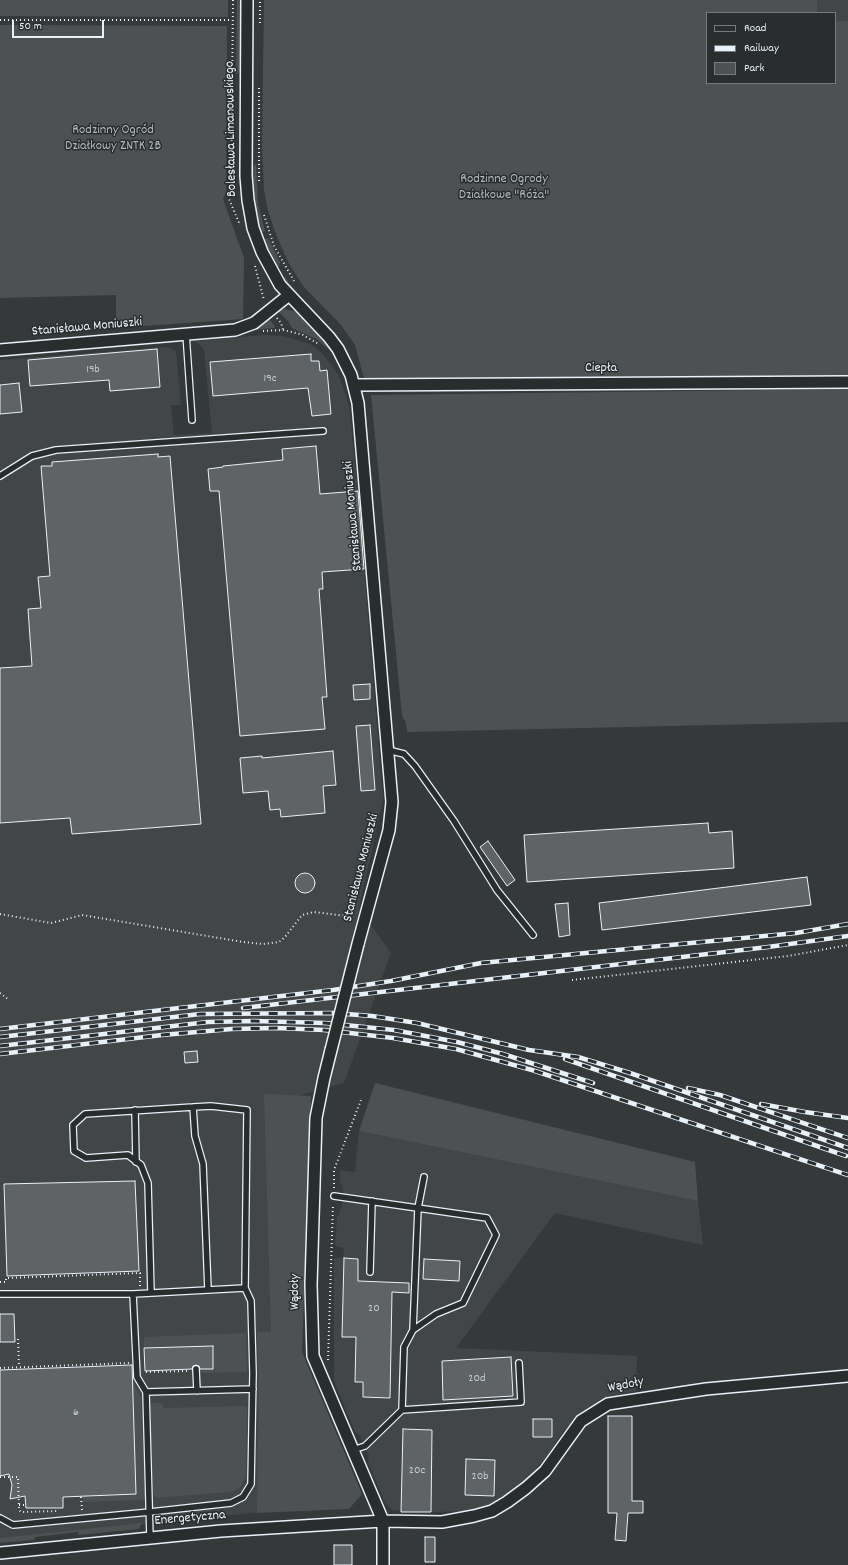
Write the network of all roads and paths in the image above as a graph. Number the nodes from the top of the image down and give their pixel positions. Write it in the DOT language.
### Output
graph roads {
  1 [pos="247,0"];
  2 [pos="260,0"];
  3 [pos="0,20"];
  4 [pos="232,20"];
  5 [pos="260,30"];
  6 [pos="259,83"];
  7 [pos="259,187"];
  8 [pos="263,212"];
  9 [pos="286,268"];
  10 [pos="289,295"];
  11 [pos="275,315"];
  12 [pos="242,328"];
  13 [pos="283,330"];
  14 [pos="186,334"];
  15 [pos="320,345"];
  16 [pos="0,350"];
  17 [pos="848,382"];
  18 [pos="354,386"];
  19 [pos="192,420"];
  20 [pos="323,431"];
  21 [pos="0,476"];
  22 [pos="388,750"];
  23 [pos="0,914"];
  24 [pos="364,919"];
  25 [pos="533,934"];
  26 [pos="848,945"];
  27 [pos="572,980"];
  28 [pos="0,993"];
  29 [pos="9,1000"];
  30 [pos="331,1050"];
  31 [pos="361,1100"];
  32 [pos="193,1107"];
  33 [pos="135,1110"];
  34 [pos="136,1162"];
  35 [pos="424,1178"];
  36 [pos="334,1196"];
  37 [pos="372,1201"];
  38 [pos="418,1208"];
  39 [pos="370,1272"];
  40 [pos="0,1282"];
  41 [pos="245,1288"];
  42 [pos="208,1290"];
  43 [pos="151,1293"];
  44 [pos="0,1294"];
  45 [pos="133,1294"];
  46 [pos="140,1294"];
  47 [pos="413,1330"];
  48 [pos="18,1339"];
  49 [pos="136,1362"];
  50 [pos="519,1364"];
  51 [pos="328,1366"];
  52 [pos="19,1367"];
  53 [pos="0,1368"];
  54 [pos="193,1369"];
  55 [pos="848,1376"];
  56 [pos="253,1389"];
  57 [pos="197,1391"];
  58 [pos="146,1392"];
  59 [pos="402,1410"];
  60 [pos="353,1450"];
  61 [pos="0,1477"];
  62 [pos="81,1497"];
  63 [pos="19,1505"];
  64 [pos="26,1505"];
  65 [pos="82,1510"];
  66 [pos="59,1511"];
  67 [pos="150,1512"];
  68 [pos="0,1518"];
  69 [pos="383,1521"];
  70 [pos="150,1538"];
  71 [pos="0,1553"];
  72 [pos="383,1565"];
  1 -- 10 [label="street, Bolesława Limanowskiego"];
  2 -- 5 [label="path"];
  3 -- 4 [label="path"];
  6 -- 7 [label="path"];
  8 -- 9 [label="path"];
  10 -- 12 [label="street, Stanisława Moniuszki"];
  10 -- 18 [label="street, Stanisława Moniuszki"];
  11 -- 13 [label="path"];
  12 -- 13 [label="path"];
  12 -- 14 [label="street, Stanisława Moniuszki"];
  13 -- 15 [label="path"];
  14 -- 16 [label="street, Stanisława Moniuszki"];
  14 -- 19 [label="lane"];
  17 -- 18 [label="street, Ciepła"];
  18 -- 22 [label="street, Stanisława Moniuszki"];
  20 -- 21 [label="lane"];
  22 -- 24 [label="street, Stanisława Moniuszki"];
  22 -- 25 [label="lane"];
  23 -- 24 [label="path"];
  24 -- 30 [label="street, Stanisława Moniuszki, bridge"];
  26 -- 27 [label="path"];
  28 -- 29 [label="path"];
  30 -- 60 [label="street, Wądoły"];
  31 -- 36 [label="path"];
  32 -- 33 [label="lane"];
  32 -- 41 [label="lane"];
  32 -- 42 [label="lane"];
  33 -- 34 [label="lane"];
  33 -- 34 [label="lane"];
  34 -- 43 [label="lane"];
  35 -- 38 [label="lane"];
  36 -- 37 [label="lane"];
  36 -- 51 [label="path"];
  37 -- 38 [label="lane"];
  37 -- 39 [label="lane"];
  38 -- 47 [label="lane"];
  38 -- 47 [label="lane"];
  40 -- 46 [label="path"];
  41 -- 42 [label="lane"];
  41 -- 56 [label="lane"];
  42 -- 43 [label="lane"];
  43 -- 46 [label="lane"];
  44 -- 45 [label="lane"];
  45 -- 46 [label="lane"];
  45 -- 49 [label="lane"];
  47 -- 59 [label="lane"];
  48 -- 52 [label="path"];
  49 -- 52 [label="path"];
  49 -- 54 [label="path"];
  49 -- 58 [label="lane"];
  50 -- 59 [label="lane"];
  52 -- 53 [label="path"];
  54 -- 57 [label="lane"];
  55 -- 69 [label="street, Wądoły"];
  56 -- 57 [label="lane"];
  56 -- 67 [label="lane"];
  57 -- 58 [label="lane"];
  58 -- 67 [label="lane"];
  59 -- 60 [label="lane"];
  60 -- 69 [label="street, Wądoły"];
  61 -- 63 [label="path"];
  62 -- 65 [label="path"];
  63 -- 64 [label="path"];
  63 -- 66 [label="path"];
  67 -- 68 [label="lane"];
  67 -- 70 [label="lane"];
  69 -- 70 [label="street, Energetyczna"];
  69 -- 72 [label="street, Wądoły"];
  70 -- 71 [label="street, Energetyczna"];
}
